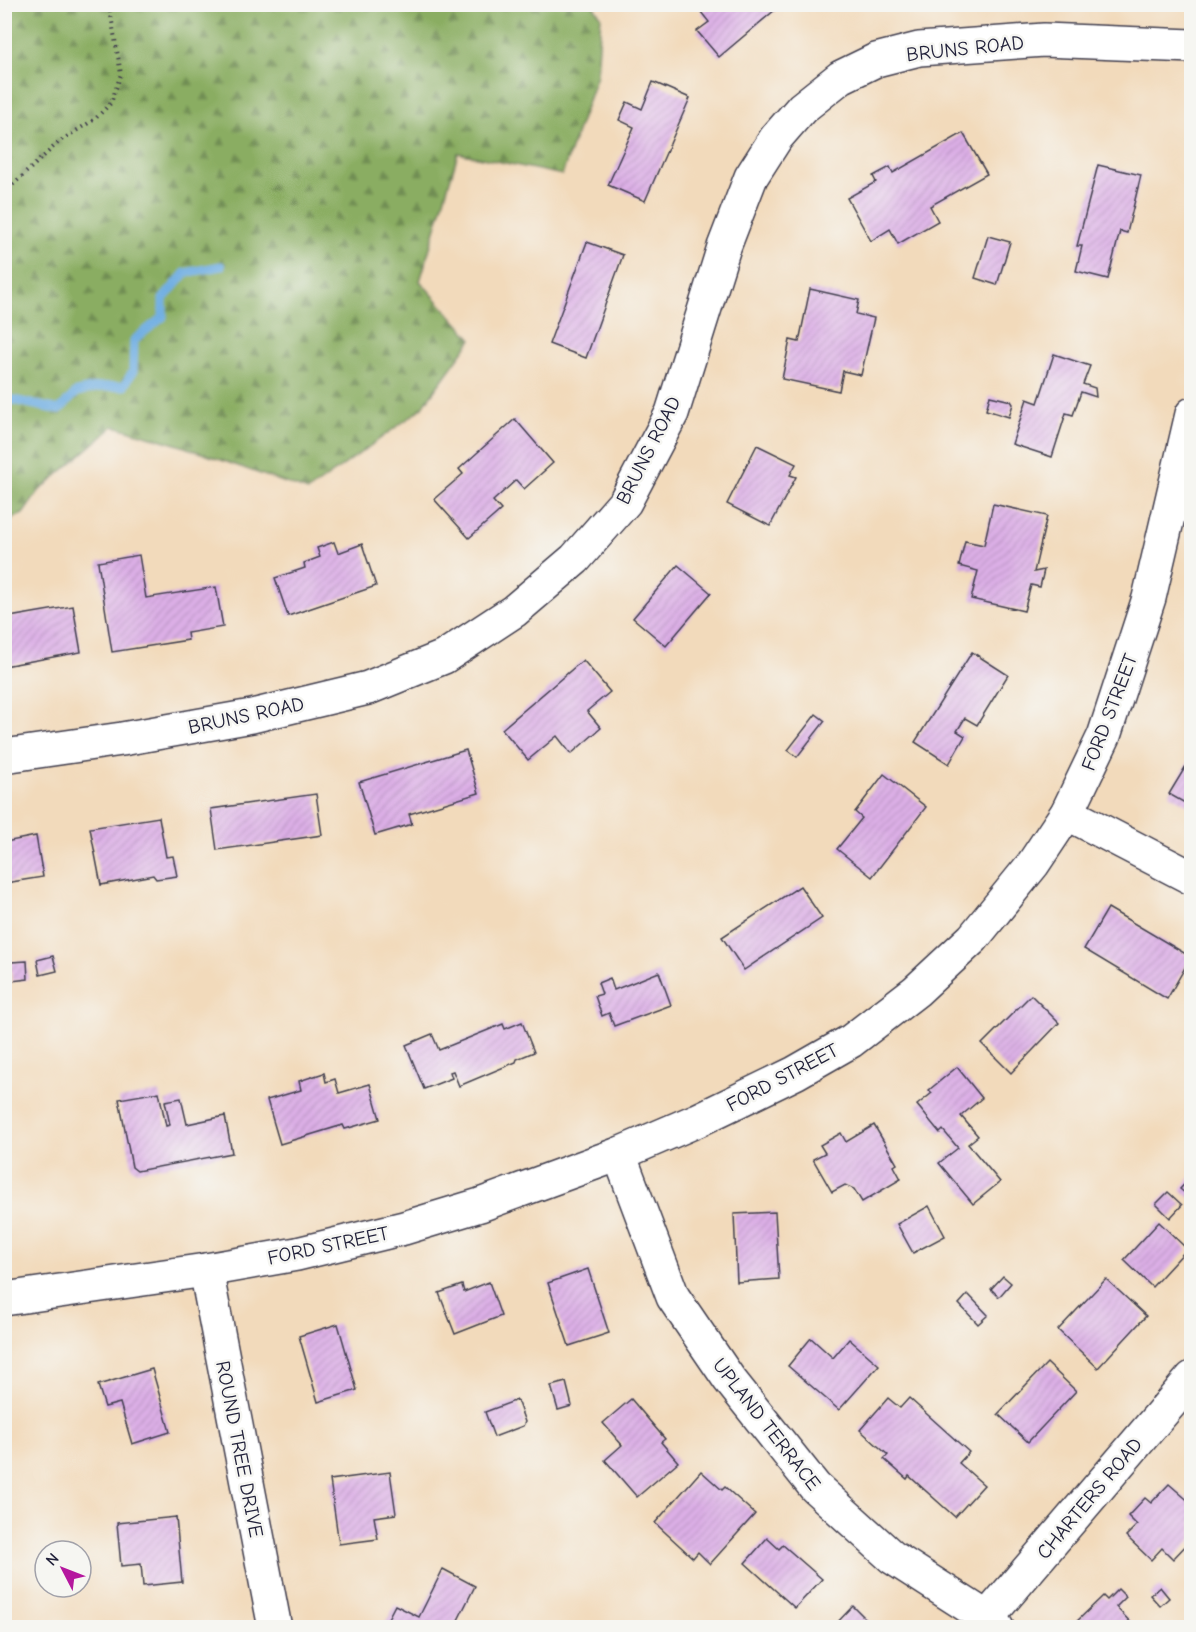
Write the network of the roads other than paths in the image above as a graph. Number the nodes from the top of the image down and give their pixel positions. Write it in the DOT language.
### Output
graph roads {
  1 [pos="1191,46"];
  2 [pos="1191,414"];
  3 [pos="4,756"];
  4 [pos="1067,813"];
  5 [pos="1191,878"];
  6 [pos="619,1154"];
  7 [pos="206,1270"];
  8 [pos="4,1299"];
  9 [pos="1191,1378"];
  10 [pos="992,1623"];
  11 [pos="275,1628"];
  1 -- 3 [label="street, BRUNS ROAD"];
  2 -- 4 [label="street, FORD STREET"];
  4 -- 5 [label="street"];
  4 -- 6 [label="street, FORD STREET"];
  6 -- 7 [label="street, FORD STREET"];
  6 -- 10 [label="street, UPLAND TERRACE"];
  7 -- 8 [label="street, FORD STREET"];
  7 -- 11 [label="street, ROUND TREE DRIVE"];
  9 -- 10 [label="street, CHARTERS ROAD"];
}
